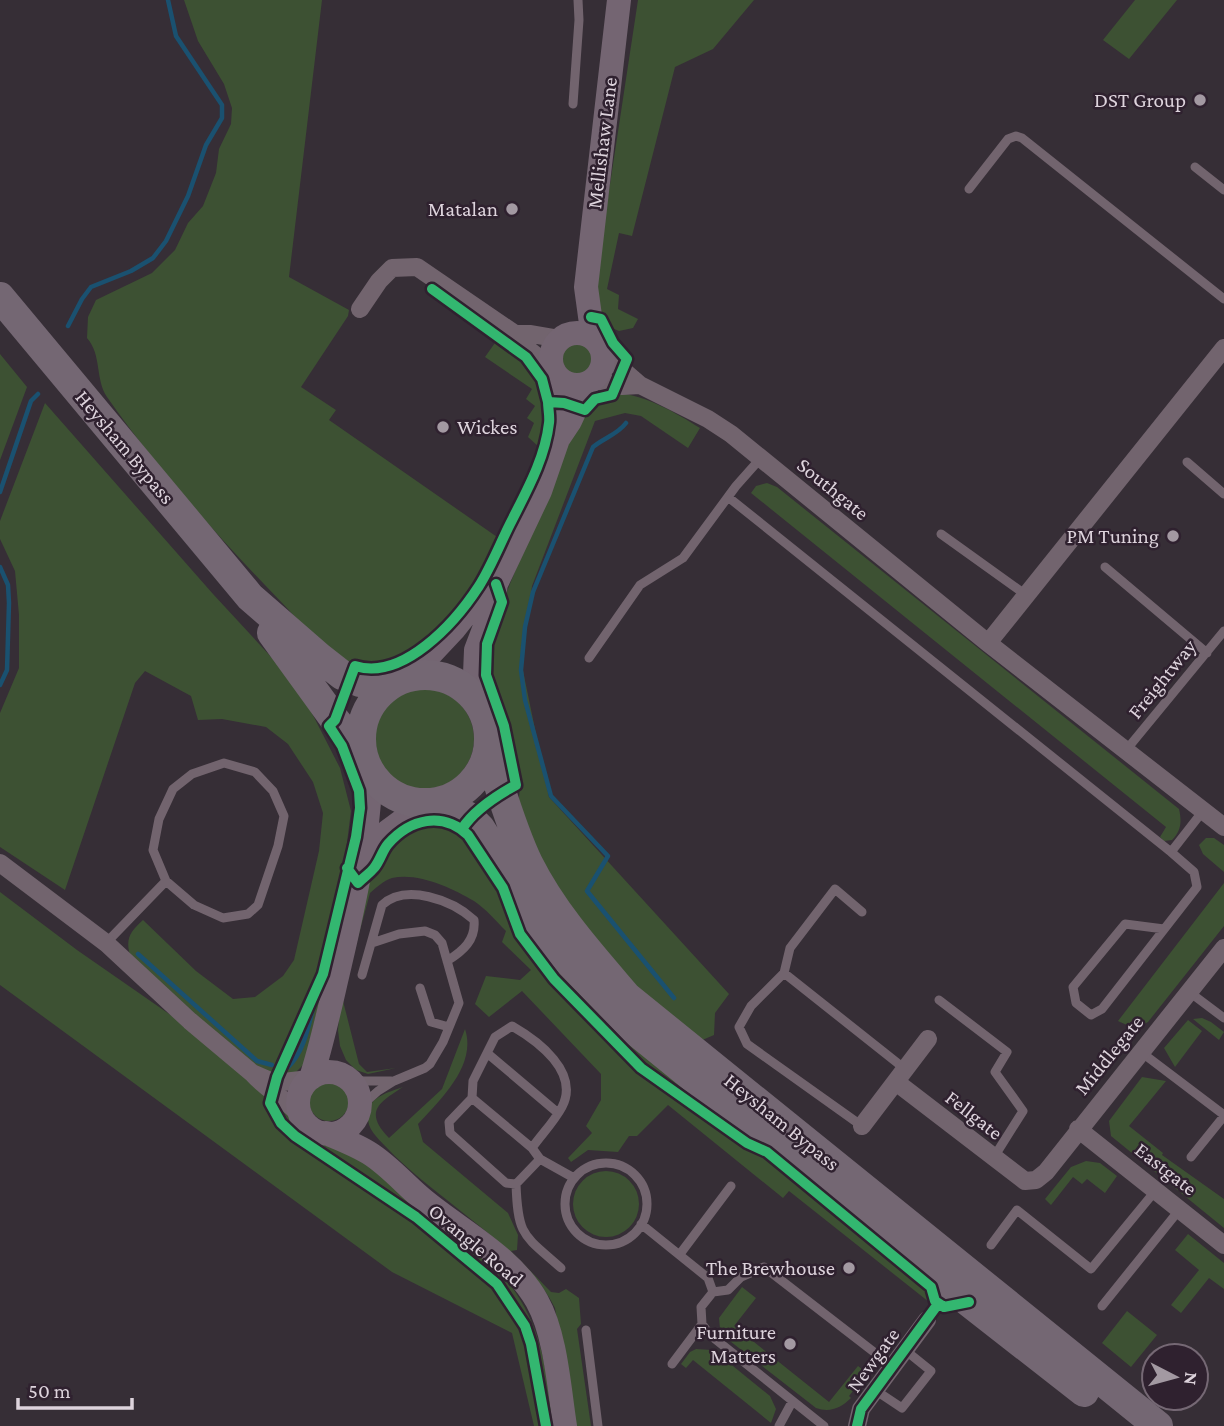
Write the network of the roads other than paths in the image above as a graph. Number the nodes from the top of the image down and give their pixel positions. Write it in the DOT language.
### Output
graph roads {
  1 [pos="578,0"];
  2 [pos="619,0"];
  3 [pos="573,104"];
  4 [pos="1195,167"];
  5 [pos="969,189"];
  6 [pos="1224,190"];
  7 [pos="586,287"];
  8 [pos="0,296"];
  9 [pos="1224,299"];
  10 [pos="359,309"];
  11 [pos="515,334"];
  12 [pos="564,337"];
  13 [pos="598,345"];
  14 [pos="1224,348"];
  15 [pos="556,373"];
  16 [pos="590,382"];
  17 [pos="640,385"];
  18 [pos="558,439"];
  19 [pos="760,459"];
  20 [pos="1187,462"];
  21 [pos="1224,494"];
  22 [pos="728,497"];
  23 [pos="941,534"];
  24 [pos="1105,567"];
  25 [pos="496,584"];
  26 [pos="1026,595"];
  27 [pos="250,597"];
  28 [pos="1224,631"];
  29 [pos="988,643"];
  30 [pos="1207,653"];
  31 [pos="590,658"];
  32 [pos="398,682"];
  33 [pos="474,698"];
  34 [pos="1127,749"];
  35 [pos="488,752"];
  36 [pos="366,763"];
  37 [pos="432,803"];
  38 [pos="1203,811"];
  39 [pos="1224,827"];
  40 [pos="1171,852"];
  41 [pos="0,863"];
  42 [pos="166,881"];
  43 [pos="358,883"];
  44 [pos="862,912"];
  45 [pos="1164,929"];
  46 [pos="106,943"];
  47 [pos="372,943"];
  48 [pos="1224,948"];
  49 [pos="447,961"];
  50 [pos="784,973"];
  51 [pos="362,975"];
  52 [pos="420,988"];
  53 [pos="1188,991"];
  54 [pos="333,993"];
  55 [pos="940,1000"];
  56 [pos="1224,1018"];
  57 [pos="449,1027"];
  58 [pos="928,1039"];
  59 [pos="1141,1052"];
  60 [pos="487,1054"];
  61 [pos="252,1073"];
  62 [pos="901,1076"];
  63 [pos="347,1077"];
  64 [pos="310,1078"];
  65 [pos="394,1081"];
  66 [pos="471,1098"];
  67 [pos="359,1109"];
  68 [pos="558,1113"];
  69 [pos="1224,1116"];
  70 [pos="303,1119"];
  71 [pos="862,1126"];
  72 [pos="1079,1129"];
  73 [pos="326,1133"];
  74 [pos="532,1148"];
  75 [pos="1191,1157"];
  76 [pos="540,1159"];
  77 [pos="993,1159"];
  78 [pos="381,1161"];
  79 [pos="574,1178"];
  80 [pos="1025,1181"];
  81 [pos="516,1184"];
  82 [pos="732,1186"];
  83 [pos="1156,1190"];
  84 [pos="1180,1209"];
  85 [pos="641,1224"];
  86 [pos="991,1245"];
  87 [pos="1224,1245"];
  88 [pos="680,1254"];
  89 [pos="561,1268"];
  90 [pos="713,1292"];
  91 [pos="1102,1306"];
  92 [pos="927,1320"];
  93 [pos="702,1324"];
  94 [pos="586,1330"];
  95 [pos="905,1350"];
  96 [pos="672,1364"];
  97 [pos="892,1366"];
  98 [pos="874,1390"];
  99 [pos="792,1402"];
  100 [pos="565,1426"];
  101 [pos="598,1426"];
  102 [pos="779,1426"];
  103 [pos="824,1426"];
  104 [pos="857,1426"];
  105 [pos="1128,1426"];
  106 [pos="1158,1426"];
  1 -- 3 [label="lane"];
  2 -- 7 [label="main road, Mellishaw Lane"];
  4 -- 6 [label="lane"];
  5 -- 9 [label="lane"];
  7 -- 12 [label="main road, Mellishaw Lane"];
  7 -- 13 [label="main road, Mellishaw Lane"];
  8 -- 27 [label="highway, Heysham Bypass"];
  10 -- 11 [label="street"];
  11 -- 12 [label="street"];
  11 -- 15 [label="street"];
  12 -- 13 [label="main road"];
  12 -- 15 [label="main road"];
  13 -- 16 [label="main road"];
  13 -- 17 [label="street, Southgate"];
  14 -- 26 [label="street"];
  15 -- 16 [label="main road"];
  15 -- 18 [label="main road"];
  16 -- 17 [label="street, Southgate"];
  16 -- 18 [label="main road"];
  17 -- 19 [label="street, Southgate"];
  18 -- 25 [label="main road"];
  19 -- 22 [label="lane"];
  19 -- 29 [label="street, Southgate"];
  20 -- 21 [label="lane"];
  22 -- 31 [label="lane"];
  22 -- 40 [label="lane"];
  23 -- 26 [label="lane"];
  24 -- 30 [label="lane"];
  25 -- 32 [label="main road"];
  25 -- 33 [label="main road"];
  26 -- 29 [label="street"];
  27 -- 32 [label="highway, Heysham Bypass"];
  27 -- 36 [label="highway, Heysham Bypass"];
  28 -- 30 [label="lane, Freightway"];
  29 -- 34 [label="street, Southgate"];
  30 -- 34 [label="lane, Freightway"];
  32 -- 33 [label="highway"];
  32 -- 36 [label="highway"];
  33 -- 35 [label="highway"];
  34 -- 38 [label="street, Southgate"];
  35 -- 37 [label="highway"];
  35 -- 106 [label="highway, Heysham Bypass"];
  36 -- 37 [label="highway"];
  36 -- 43 [label="main road"];
  37 -- 43 [label="main road"];
  37 -- 105 [label="highway, Heysham Bypass"];
  38 -- 39 [label="street, Southgate"];
  38 -- 40 [label="lane"];
  40 -- 45 [label="lane"];
  41 -- 46 [label="street"];
  42 -- 42 [label="lane"];
  42 -- 46 [label="lane"];
  43 -- 54 [label="main road"];
  44 -- 50 [label="lane"];
  45 -- 45 [label="lane"];
  46 -- 61 [label="street"];
  47 -- 49 [label="lane"];
  47 -- 49 [label="lane"];
  47 -- 51 [label="lane"];
  48 -- 53 [label="street, Middlegate"];
  49 -- 57 [label="lane"];
  50 -- 62 [label="lane"];
  50 -- 71 [label="lane"];
  52 -- 57 [label="lane"];
  53 -- 56 [label="lane"];
  53 -- 59 [label="street, Middlegate"];
  54 -- 63 [label="main road"];
  54 -- 64 [label="main road"];
  55 -- 77 [label="lane"];
  57 -- 65 [label="lane"];
  58 -- 62 [label="street"];
  59 -- 69 [label="lane"];
  59 -- 72 [label="street, Middlegate"];
  60 -- 66 [label="lane"];
  60 -- 68 [label="lane"];
  60 -- 68 [label="lane"];
  61 -- 64 [label="street"];
  61 -- 70 [label="street"];
  62 -- 71 [label="street"];
  62 -- 77 [label="street, Fellgate"];
  63 -- 64 [label="main road"];
  63 -- 65 [label="lane"];
  63 -- 67 [label="main road"];
  64 -- 70 [label="main road"];
  65 -- 67 [label="lane"];
  66 -- 74 [label="lane"];
  66 -- 81 [label="lane"];
  67 -- 73 [label="main road"];
  67 -- 78 [label="main road, Ovangle Road"];
  68 -- 74 [label="lane"];
  69 -- 75 [label="lane"];
  70 -- 73 [label="main road"];
  72 -- 80 [label="street, Middlegate"];
  72 -- 83 [label="street, Eastgate"];
  73 -- 78 [label="main road, Ovangle Road"];
  74 -- 76 [label="lane"];
  76 -- 79 [label="lane"];
  76 -- 81 [label="lane"];
  77 -- 80 [label="street, Fellgate"];
  78 -- 100 [label="main road, Ovangle Road"];
  79 -- 85 [label="lane"];
  79 -- 85 [label="lane"];
  81 -- 89 [label="lane"];
  82 -- 88 [label="lane"];
  83 -- 84 [label="street, Eastgate"];
  83 -- 86 [label="lane"];
  84 -- 87 [label="street, Eastgate"];
  84 -- 91 [label="lane"];
  85 -- 88 [label="lane"];
  88 -- 90 [label="lane"];
  90 -- 93 [label="lane"];
  90 -- 97 [label="lane"];
  92 -- 95 [label="street, Newgate"];
  93 -- 96 [label="lane"];
  93 -- 99 [label="lane"];
  94 -- 101 [label="lane"];
  95 -- 97 [label="street, Newgate"];
  95 -- 98 [label="lane"];
  97 -- 98 [label="street, Newgate"];
  98 -- 104 [label="street, Newgate"];
  99 -- 102 [label="lane"];
  99 -- 103 [label="lane"];
}
